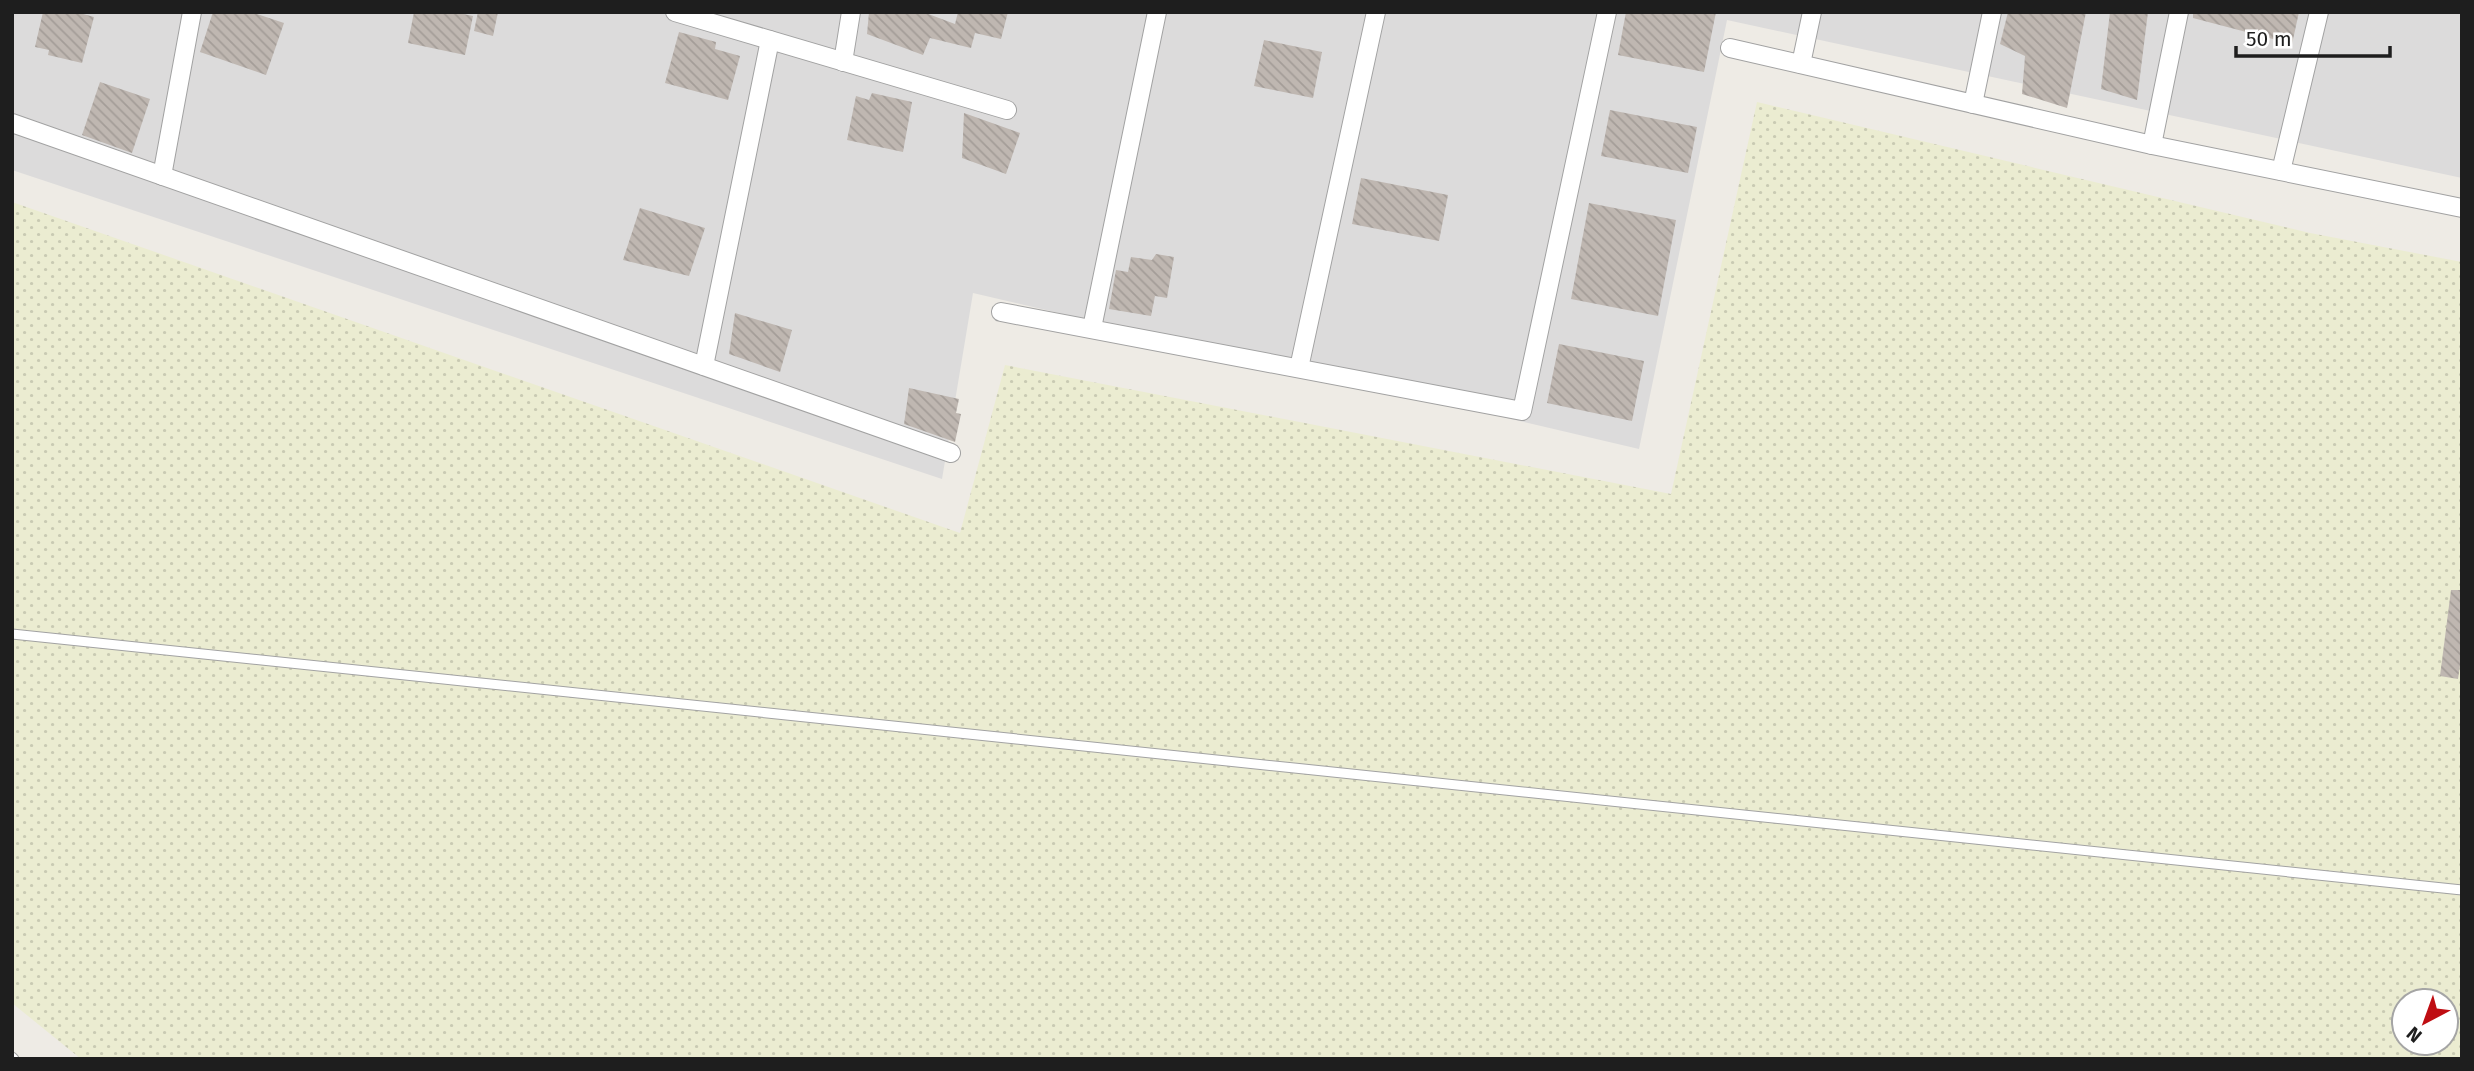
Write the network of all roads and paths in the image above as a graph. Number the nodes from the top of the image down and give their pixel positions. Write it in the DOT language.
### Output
graph roads {
  1 [pos="192,12"];
  2 [pos="675,12"];
  3 [pos="851,12"];
  4 [pos="1157,12"];
  5 [pos="1376,12"];
  6 [pos="1607,12"];
  7 [pos="1812,12"];
  8 [pos="1992,12"];
  9 [pos="2179,12"];
  10 [pos="2319,12"];
  11 [pos="770,40"];
  12 [pos="1730,48"];
  13 [pos="843,62"];
  14 [pos="1801,64"];
  15 [pos="1973,104"];
  16 [pos="1007,110"];
  17 [pos="12,123"];
  18 [pos="2152,145"];
  19 [pos="2281,171"];
  20 [pos="162,176"];
  21 [pos="2462,208"];
  22 [pos="1001,312"];
  23 [pos="1092,328"];
  24 [pos="704,366"];
  25 [pos="1299,368"];
  26 [pos="951,453"];
  27 [pos="12,634"];
  28 [pos="2462,890"];
  1 -- 20 [label="street"];
  2 -- 11 [label="street"];
  3 -- 13 [label="street"];
  4 -- 23 [label="street"];
  5 -- 25 [label="street"];
  6 -- 25 [label="street"];
  7 -- 14 [label="street"];
  8 -- 15 [label="street"];
  9 -- 18 [label="street"];
  10 -- 19 [label="street"];
  11 -- 13 [label="street"];
  11 -- 24 [label="street"];
  12 -- 14 [label="street"];
  13 -- 16 [label="street"];
  14 -- 15 [label="street"];
  15 -- 18 [label="street"];
  17 -- 20 [label="street"];
  18 -- 19 [label="street"];
  19 -- 21 [label="street"];
  20 -- 24 [label="street"];
  22 -- 23 [label="street"];
  23 -- 25 [label="street"];
  24 -- 26 [label="street"];
  27 -- 28 [label="lane"];
}
